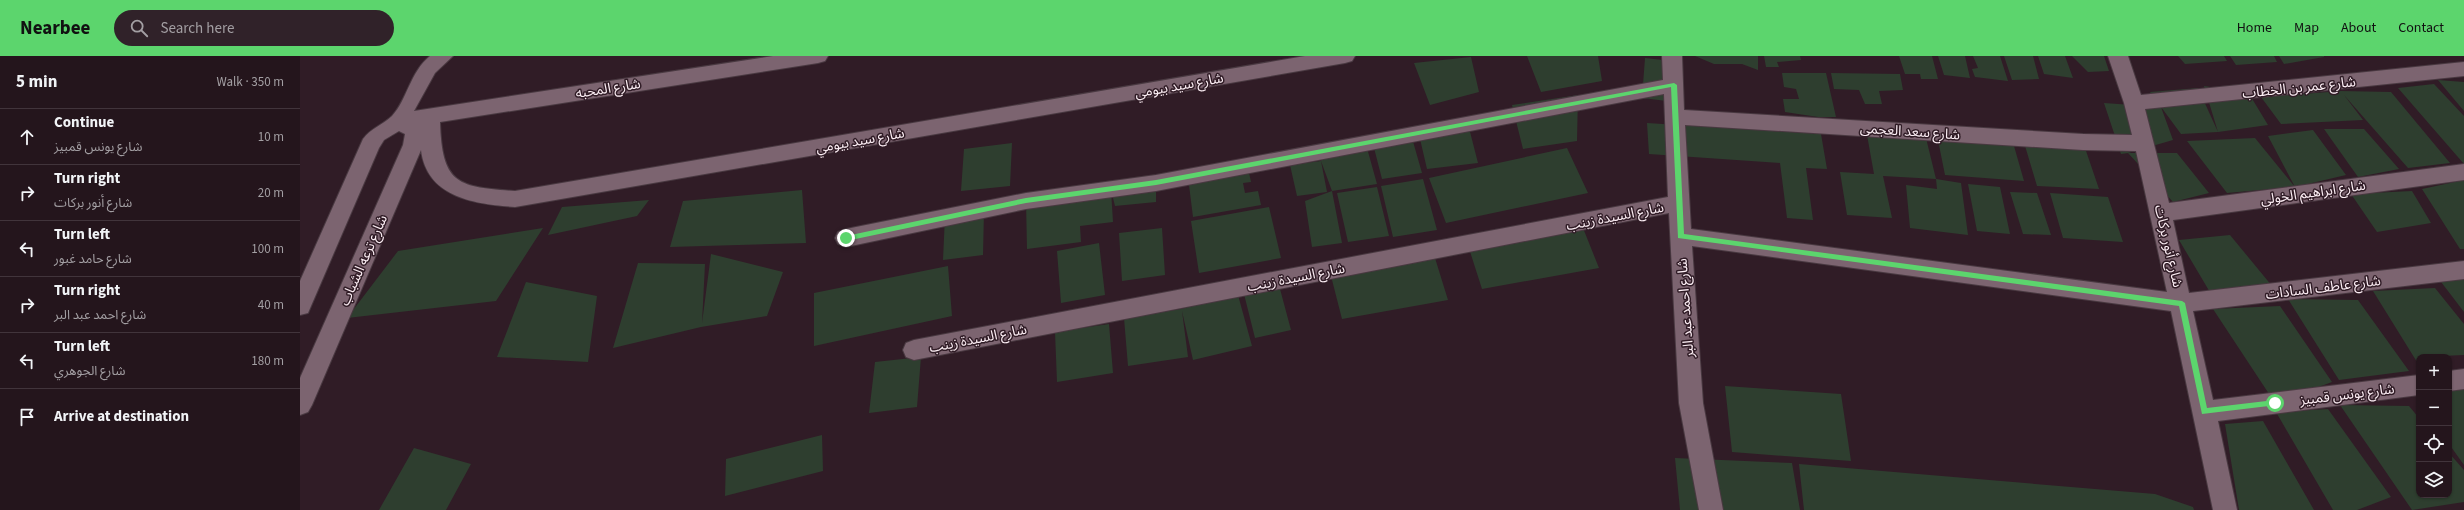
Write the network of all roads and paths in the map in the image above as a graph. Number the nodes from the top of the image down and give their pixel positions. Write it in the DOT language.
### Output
graph roads {
  1 [pos="443,56"];
  2 [pos="818,56"];
  3 [pos="1345,56"];
  4 [pos="1672,56"];
  5 [pos="2118,56"];
  6 [pos="2464,69"];
  7 [pos="1674,85"];
  8 [pos="2134,103"];
  9 [pos="430,116"];
  10 [pos="1676,116"];
  11 [pos="399,121"];
  12 [pos="2145,143"];
  13 [pos="2464,172"];
  14 [pos="1679,203"];
  15 [pos="2162,213"];
  16 [pos="1680,236"];
  17 [pos="846,238"];
  18 [pos="2464,270"];
  19 [pos="2182,303"];
  20 [pos="300,306"];
  21 [pos="914,350"];
  22 [pos="2464,379"];
  23 [pos="2452,381"];
  24 [pos="2416,385"];
  25 [pos="300,405"];
  26 [pos="2204,412"];
  27 [pos="1711,510"];
  28 [pos="2225,510"];
  1 -- 11 [label="street"];
  2 -- 9 [label="street, شارع المحبه"];
  3 -- 9 [label="street, شارع سيد بيومي"];
  4 -- 7 [label="street, شارع احمد عبد البر"];
  5 -- 8 [label="street, شارع أنور بركات"];
  6 -- 8 [label="street, شارع عمر بن الخطاب"];
  7 -- 10 [label="street, شارع احمد عبد البر"];
  7 -- 17 [label="street"];
  8 -- 12 [label="street, شارع أنور بركات"];
  9 -- 11 [label="street, شارع المحبه"];
  10 -- 12 [label="street, شارع سعد العجمى"];
  10 -- 14 [label="street, شارع احمد عبد البر"];
  11 -- 20 [label="street"];
  11 -- 25 [label="street, شارع ترعه الشباب"];
  12 -- 15 [label="street, شارع أنور بركات"];
  13 -- 15 [label="street, شارع ابراهيم الخولي"];
  14 -- 16 [label="street, شارع احمد عبد البر"];
  14 -- 21 [label="street, شارع السيدة زينب"];
  15 -- 19 [label="street, شارع أنور بركات"];
  16 -- 19 [label="street, شارع عاطف السادات"];
  16 -- 27 [label="street, شارع احمد عبد البر"];
  18 -- 19 [label="street, شارع عاطف السادات"];
  19 -- 26 [label="street, شارع أنور بركات"];
  22 -- 23 [label="street"];
  24 -- 26 [label="street, شارع يونس قمبيز"];
  26 -- 28 [label="street, شارع أنور بركات"];
}
